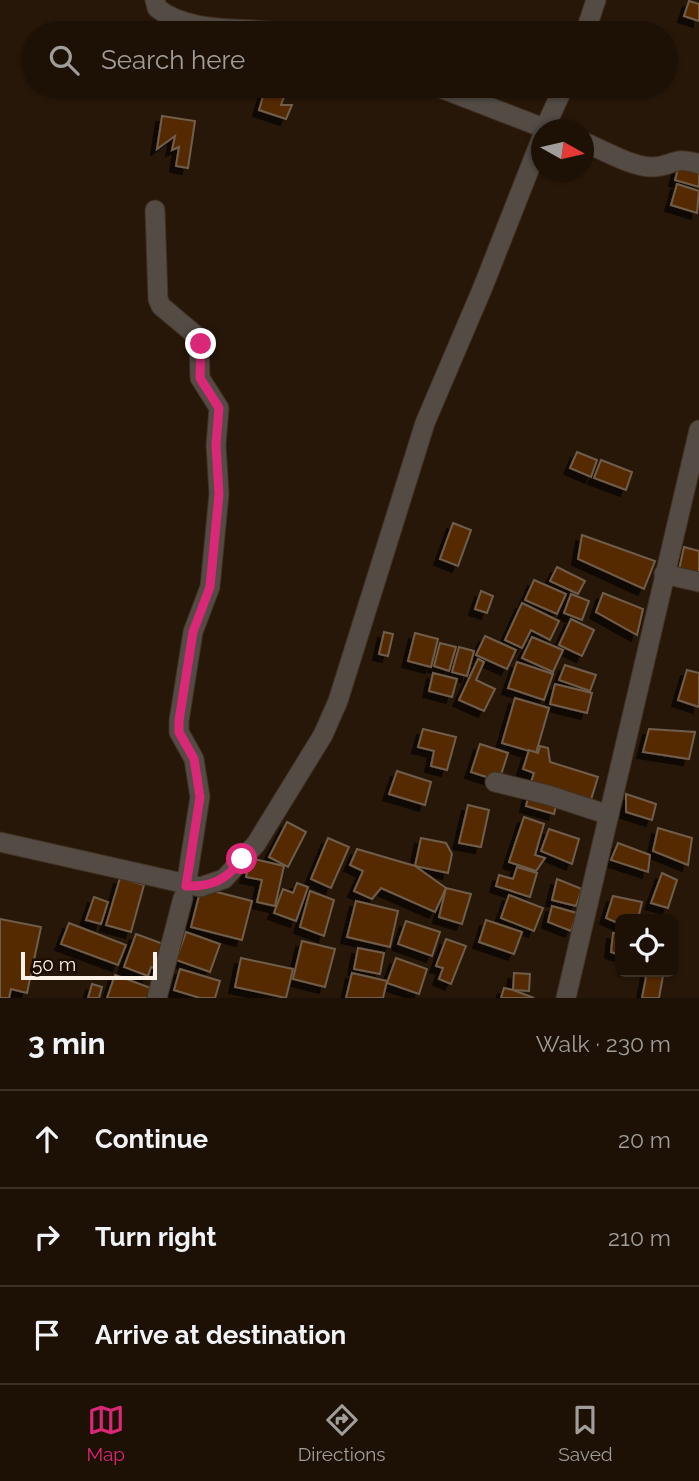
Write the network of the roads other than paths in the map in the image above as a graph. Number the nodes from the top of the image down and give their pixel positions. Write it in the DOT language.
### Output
graph roads {
  1 [pos="155,0"];
  2 [pos="596,0"];
  3 [pos="182,21"];
  4 [pos="588,21"];
  5 [pos="464,98"];
  6 [pos="559,98"];
  7 [pos="550,119"];
  8 [pos="531,125"];
  9 [pos="594,146"];
  10 [pos="699,164"];
  11 [pos="531,166"];
  12 [pos="155,210"];
  13 [pos="699,430"];
  14 [pos="664,574"];
  15 [pos="699,582"];
  16 [pos="495,782"];
  17 [pos="609,815"];
  18 [pos="0,842"];
  19 [pos="185,892"];
  20 [pos="157,998"];
  21 [pos="566,998"];
  1 -- 3 [label="street"];
  2 -- 4 [label="street"];
  5 -- 8 [label="street"];
  6 -- 7 [label="street"];
  9 -- 10 [label="street"];
  11 -- 19 [label="street"];
  12 -- 19 [label="street"];
  13 -- 14 [label="street"];
  14 -- 15 [label="street"];
  14 -- 17 [label="street"];
  16 -- 17 [label="street"];
  17 -- 21 [label="street"];
  18 -- 19 [label="street"];
  19 -- 20 [label="street"];
}
